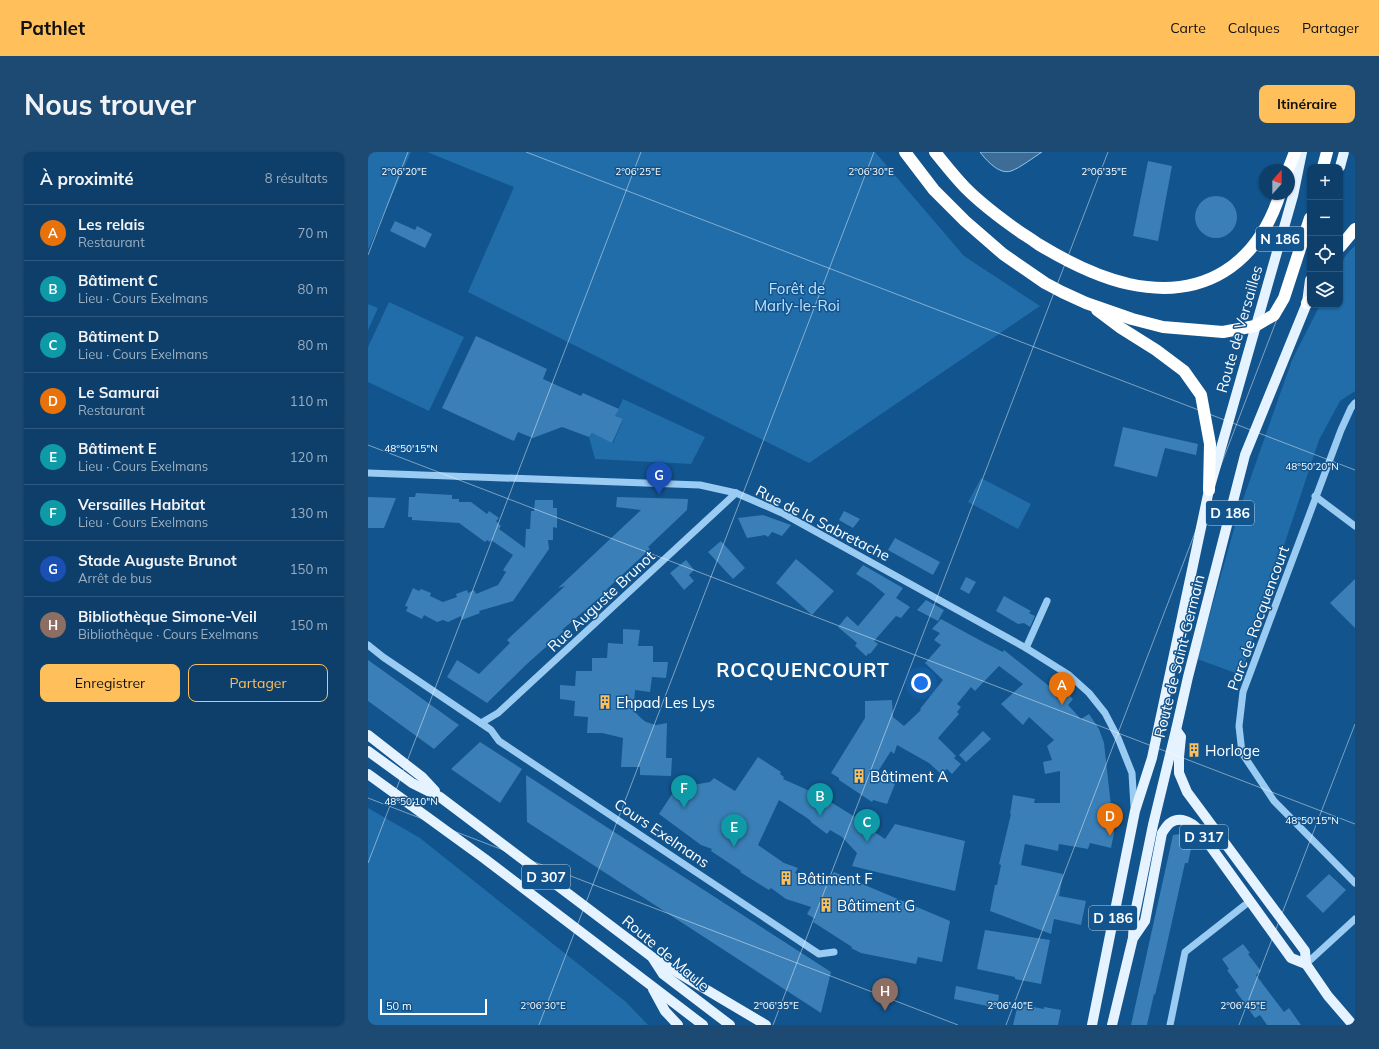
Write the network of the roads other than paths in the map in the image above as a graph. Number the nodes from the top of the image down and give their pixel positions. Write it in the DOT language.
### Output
graph roads {
  1 [pos="905,152"];
  2 [pos="935,152"];
  3 [pos="1295,152"];
  4 [pos="1302,152"];
  5 [pos="1326,152"];
  6 [pos="1344,152"];
  7 [pos="1290,164"];
  8 [pos="1324,164"];
  9 [pos="1341,164"];
  10 [pos="1278,200"];
  11 [pos="1307,227"];
  12 [pos="1355,229"];
  13 [pos="1343,243"];
  14 [pos="1086,302"];
  15 [pos="1307,306"];
  16 [pos="1255,326"];
  17 [pos="1355,403"];
  18 [pos="368,473"];
  19 [pos="1209,490"];
  20 [pos="736,493"];
  21 [pos="1315,496"];
  22 [pos="1355,526"];
  23 [pos="1047,601"];
  24 [pos="368,644"];
  25 [pos="1026,648"];
  26 [pos="481,723"];
  27 [pos="1176,730"];
  28 [pos="368,735"];
  29 [pos="368,750"];
  30 [pos="368,774"];
  31 [pos="440,797"];
  32 [pos="1135,811"];
  33 [pos="1355,883"];
  34 [pos="1250,901"];
  35 [pos="1355,918"];
  36 [pos="1133,938"];
  37 [pos="834,952"];
  38 [pos="652,957"];
  39 [pos="1306,964"];
  40 [pos="651,985"];
  41 [pos="1336,1006"];
  42 [pos="678,1025"];
  43 [pos="703,1025"];
  44 [pos="730,1025"];
  45 [pos="766,1025"];
  46 [pos="1092,1025"];
  47 [pos="1112,1025"];
  48 [pos="1170,1025"];
  49 [pos="1346,1025"];
  50 [pos="1352,1025"];
  1 -- 14 [label="highway"];
  2 -- 10 [label="highway"];
  3 -- 7 [label="highway"];
  4 -- 16 [label="main road, Route de Versailles / N 186"];
  5 -- 8 [label="highway"];
  6 -- 9 [label="main road"];
  11 -- 16 [label="highway, N 186"];
  12 -- 13 [label="highway"];
  14 -- 16 [label="highway"];
  14 -- 19 [label="highway"];
  15 -- 27 [label="main road, Route de Saint-Germain / D 186"];
  16 -- 19 [label="main road, Route de Versailles / N 186"];
  17 -- 21 [label="street, Parc de Rocquencourt"];
  18 -- 20 [label="street, Rue de la Sabretache"];
  19 -- 32 [label="main road, Route de Saint-Germain / D 186"];
  20 -- 25 [label="street, Rue de la Sabretache"];
  20 -- 26 [label="street, Rue Auguste Brunot"];
  21 -- 22 [label="street"];
  21 -- 33 [label="street, Parc de Rocquencourt"];
  23 -- 25 [label="street"];
  24 -- 26 [label="street, Cours Exelmans"];
  25 -- 32 [label="street, Rue de la Sabretache"];
  26 -- 37 [label="street, Cours Exelmans"];
  27 -- 36 [label="main road, Route de Saint-Germain / D 186"];
  27 -- 39 [label="main road, D 186"];
  28 -- 31 [label="main road"];
  29 -- 31 [label="main road, Route de Maule"];
  30 -- 40 [label="main road, D 307"];
  31 -- 38 [label="main road, Route de Maule / D 307"];
  32 -- 46 [label="main road, Route de Saint-Germain / D 186"];
  34 -- 36 [label="main road, D 317"];
  34 -- 39 [label="main road, D 317"];
  34 -- 48 [label="street"];
  35 -- 39 [label="street"];
  36 -- 47 [label="main road, Route de Saint-Germain / D 186"];
  38 -- 44 [label="main road, Route de Maule / D 307"];
  38 -- 45 [label="main road, D 307"];
  39 -- 41 [label="main road, D 317"];
  40 -- 42 [label="main road"];
  40 -- 43 [label="main road, D 307"];
  41 -- 49 [label="main road"];
  41 -- 50 [label="main road, D 317"];
}
